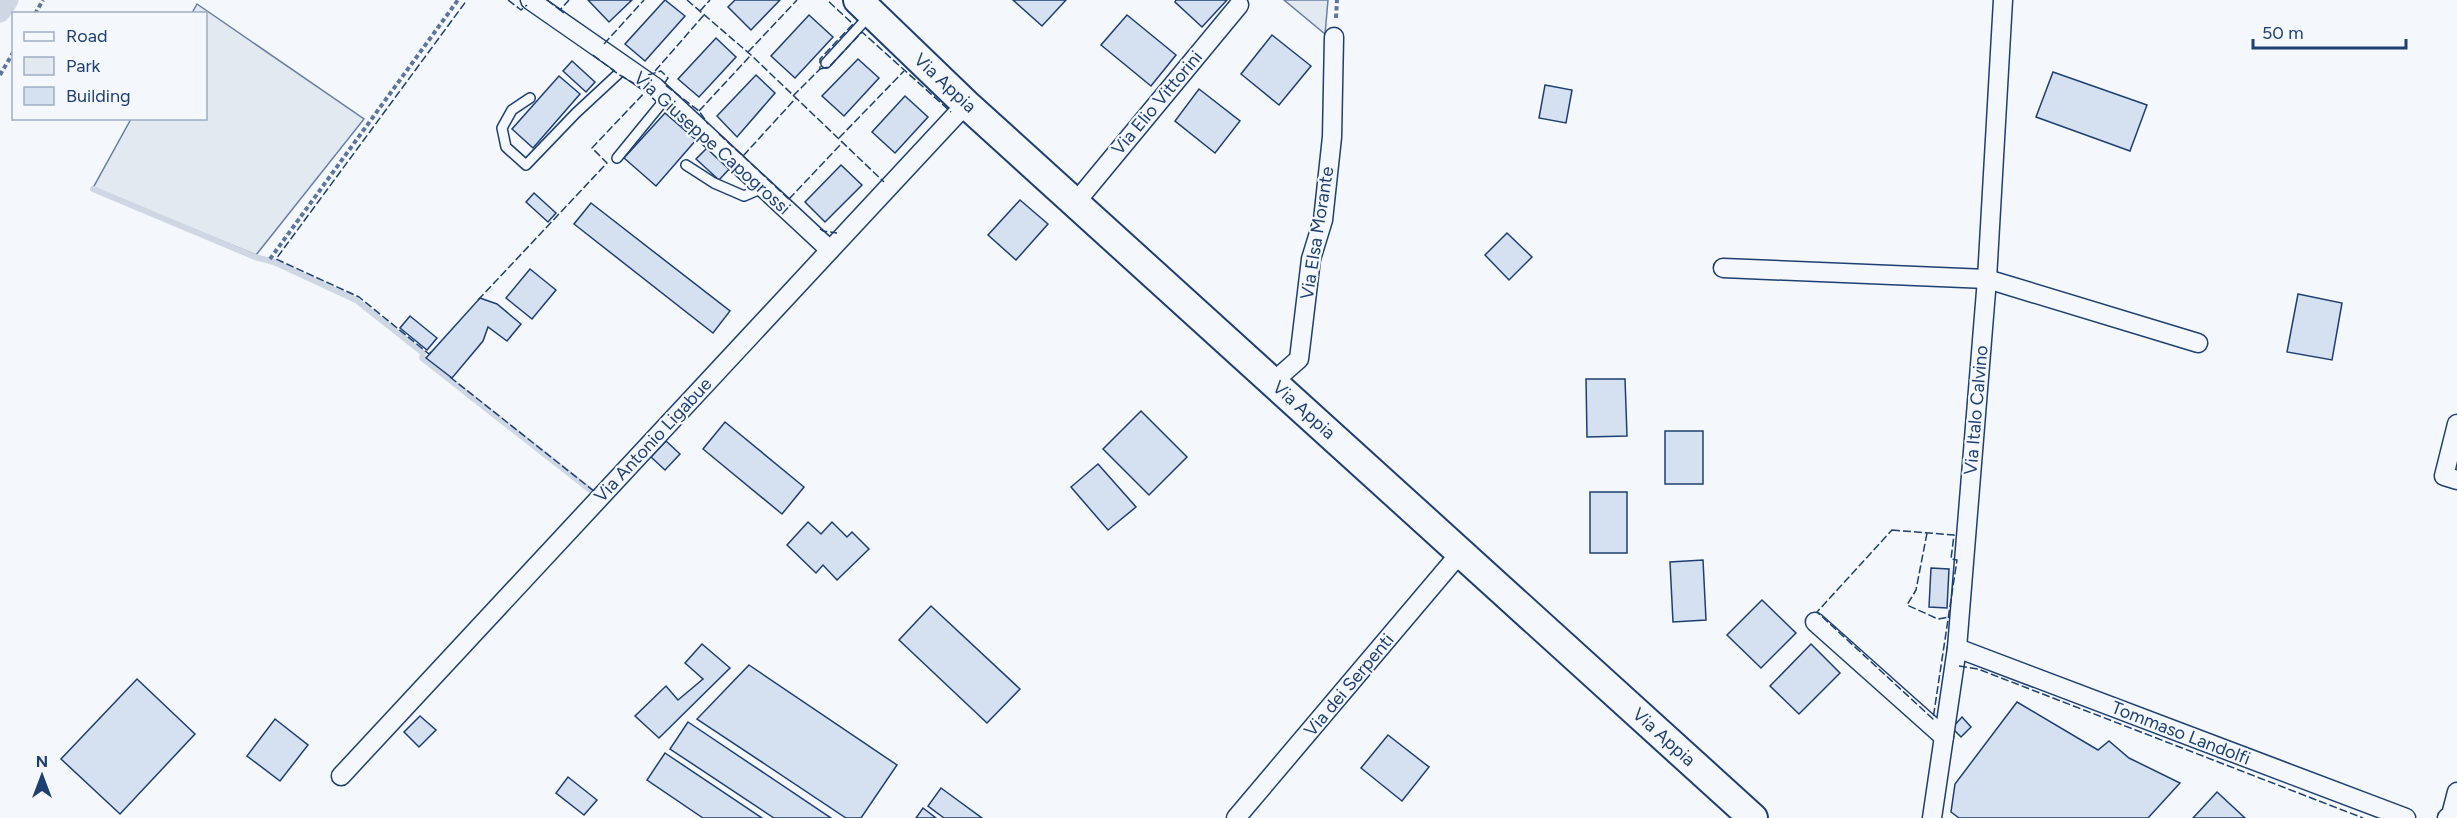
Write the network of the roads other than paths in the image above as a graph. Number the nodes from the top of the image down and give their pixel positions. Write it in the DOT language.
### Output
graph roads {
  1 [pos="530,0"];
  2 [pos="2003,0"];
  3 [pos="1239,5"];
  4 [pos="864,7"];
  5 [pos="1335,37"];
  6 [pos="826,63"];
  7 [pos="624,66"];
  8 [pos="530,98"];
  9 [pos="666,98"];
  10 [pos="966,104"];
  11 [pos="616,158"];
  12 [pos="686,165"];
  13 [pos="761,185"];
  14 [pos="1076,202"];
  15 [pos="830,250"];
  16 [pos="1723,268"];
  17 [pos="1987,279"];
  18 [pos="2198,343"];
  19 [pos="1273,382"];
  20 [pos="2457,424"];
  21 [pos="2457,480"];
  22 [pos="1461,552"];
  23 [pos="1815,622"];
  24 [pos="1957,648"];
  25 [pos="1944,737"];
  26 [pos="341,776"];
  27 [pos="2457,792"];
  28 [pos="1236,818"];
  29 [pos="1753,818"];
  30 [pos="1932,818"];
  31 [pos="2406,818"];
  32 [pos="2446,818"];
  1 -- 7 [label="street, Via Giuseppe Capogrossi"];
  2 -- 17 [label="street, Via Italo Calvino"];
  3 -- 14 [label="street, Via Elio Vittorini"];
  4 -- 6 [label="lane"];
  4 -- 10 [label="main road, Via Appia"];
  5 -- 19 [label="street, Via Elsa Morante"];
  7 -- 8 [label="lane"];
  7 -- 9 [label="street, Via Giuseppe Capogrossi"];
  9 -- 11 [label="lane"];
  9 -- 13 [label="street, Via Giuseppe Capogrossi"];
  10 -- 14 [label="main road, Via Appia"];
  10 -- 15 [label="street, Via Antonio Ligabue"];
  12 -- 13 [label="lane"];
  13 -- 15 [label="street, Via Giuseppe Capogrossi"];
  14 -- 19 [label="main road, Via Appia"];
  15 -- 26 [label="street, Via Antonio Ligabue"];
  16 -- 17 [label="street"];
  17 -- 18 [label="street"];
  17 -- 24 [label="street, Via Italo Calvino"];
  19 -- 22 [label="main road, Via Appia"];
  20 -- 21 [label="street"];
  22 -- 28 [label="street, Via dei Serpenti"];
  22 -- 29 [label="main road, Via Appia"];
  23 -- 25 [label="street"];
  24 -- 25 [label="street, Via Italo Calvino"];
  24 -- 31 [label="street, Tommaso Landolfi"];
  25 -- 30 [label="street, Via Italo Calvino"];
  27 -- 32 [label="street"];
}
